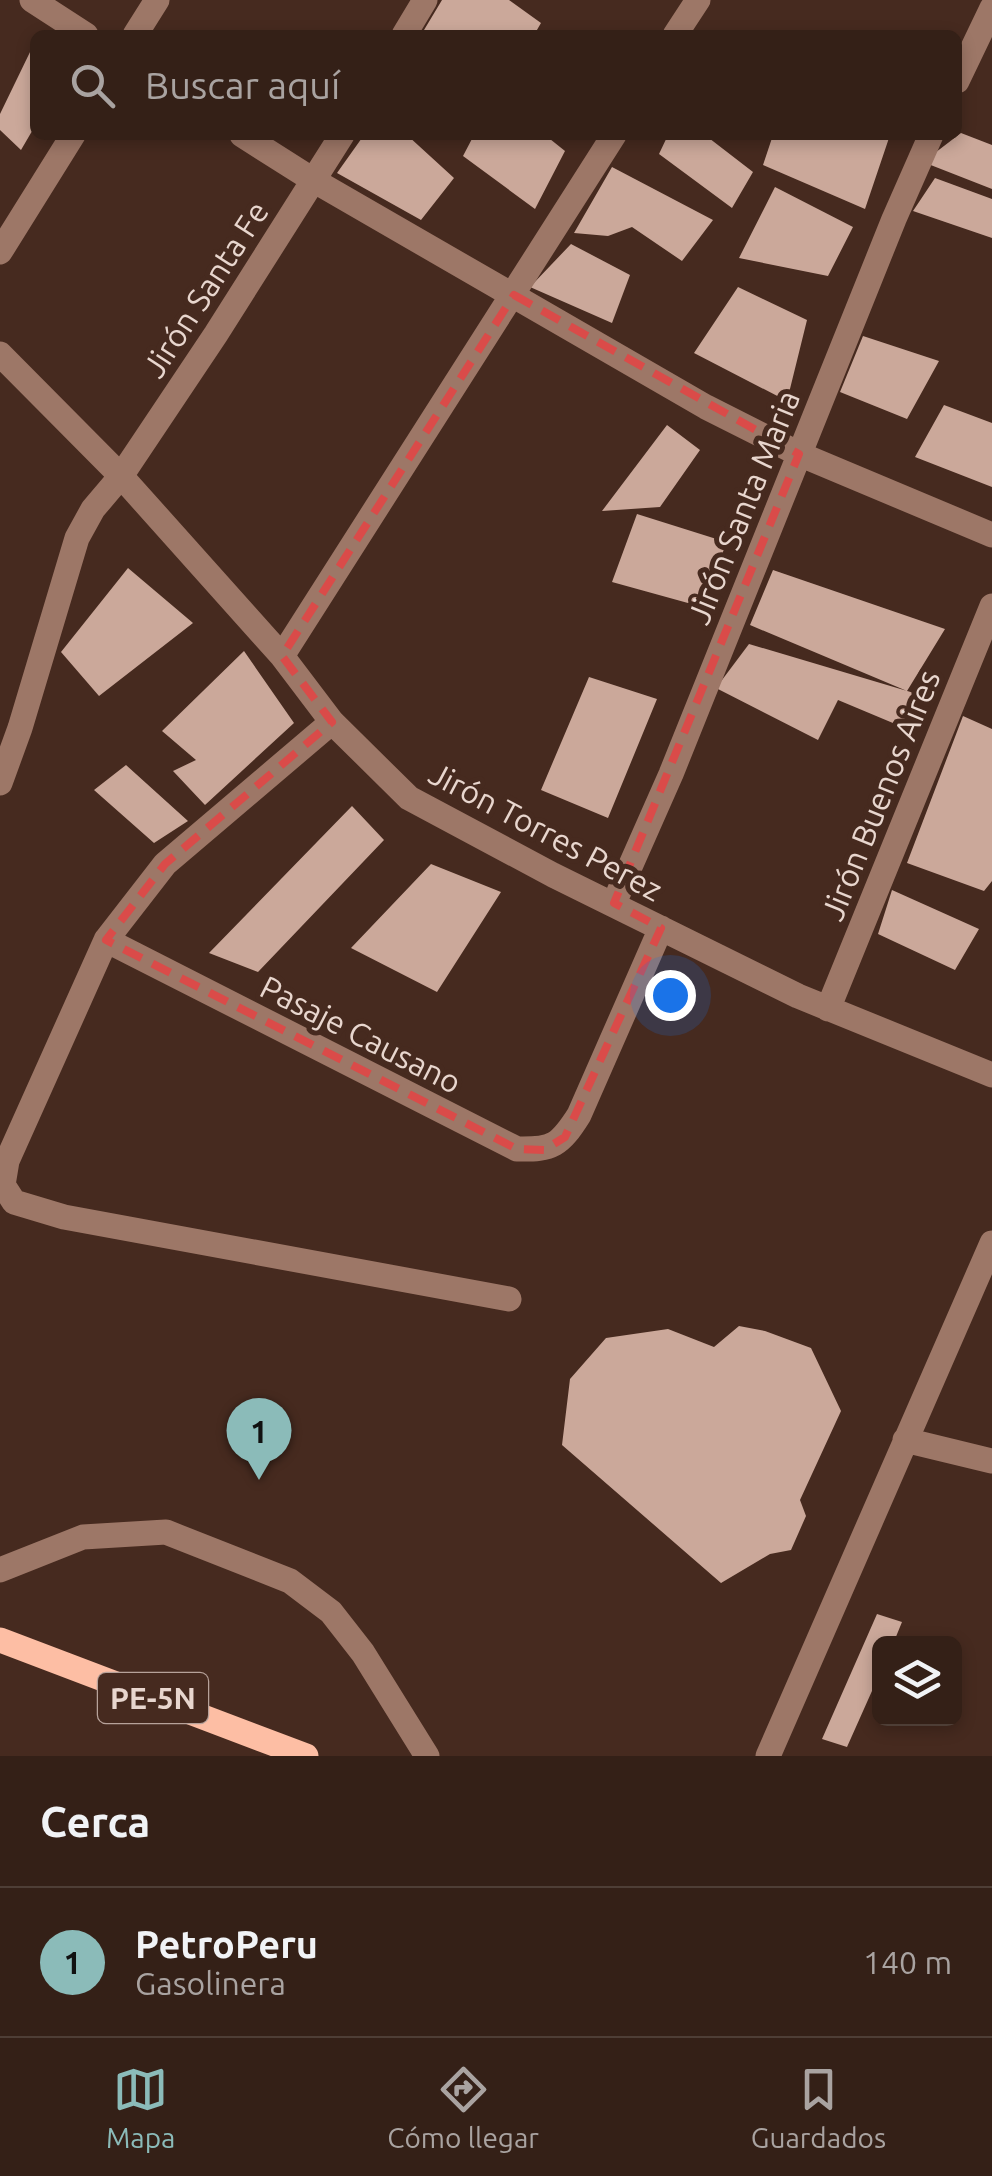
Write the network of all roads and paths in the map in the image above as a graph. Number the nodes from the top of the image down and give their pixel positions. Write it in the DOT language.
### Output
graph roads {
  1 [pos="32,0"];
  2 [pos="157,0"];
  3 [pos="425,0"];
  4 [pos="698,0"];
  5 [pos="979,0"];
  6 [pos="992,8"];
  7 [pos="78,30"];
  8 [pos="138,30"];
  9 [pos="407,30"];
  10 [pos="678,30"];
  11 [pos="962,71"];
  12 [pos="70,140"];
  13 [pos="250,140"];
  14 [pos="339,140"];
  15 [pos="611,140"];
  16 [pos="929,140"];
  17 [pos="314,180"];
  18 [pos="0,252"];
  19 [pos="514,295"];
  20 [pos="0,354"];
  21 [pos="800,454"];
  22 [pos="121,476"];
  23 [pos="992,535"];
  24 [pos="992,606"];
  25 [pos="282,656"];
  26 [pos="332,722"];
  27 [pos="0,782"];
  28 [pos="614,903"];
  29 [pos="662,928"];
  30 [pos="106,940"];
  31 [pos="828,1010"];
  32 [pos="992,1075"];
  33 [pos="989,1257"];
  34 [pos="509,1299"];
  35 [pos="905,1440"];
  36 [pos="992,1460"];
  37 [pos="0,1570"];
  38 [pos="0,1640"];
  39 [pos="294,1754"];
  40 [pos="428,1756"];
  41 [pos="768,1756"];
  1 -- 7 [label="street"];
  2 -- 8 [label="street"];
  3 -- 9 [label="street"];
  4 -- 10 [label="street"];
  5 -- 6 [label="street"];
  6 -- 11 [label="street"];
  12 -- 18 [label="street"];
  13 -- 17 [label="street"];
  14 -- 17 [label="street, Jirón Santa Fe"];
  15 -- 19 [label="street"];
  16 -- 21 [label="street, Jirón Santa Maria"];
  17 -- 19 [label="street"];
  17 -- 22 [label="street, Jirón Santa Fe"];
  19 -- 21 [label="street"];
  19 -- 25 [label="street"];
  20 -- 22 [label="street, Jirón Torres Perez"];
  21 -- 23 [label="street"];
  21 -- 28 [label="street, Jirón Santa Maria"];
  22 -- 25 [label="street, Jirón Torres Perez"];
  22 -- 27 [label="street, Jirón Santa Fe"];
  24 -- 31 [label="street, Jirón Buenos Aires"];
  25 -- 26 [label="street, Jirón Torres Perez"];
  26 -- 28 [label="street, Jirón Torres Perez"];
  26 -- 30 [label="street"];
  28 -- 29 [label="street, Jirón Torres Perez"];
  29 -- 30 [label="street, Pasaje Causano"];
  29 -- 31 [label="street, Jirón Torres Perez"];
  30 -- 34 [label="street"];
  31 -- 32 [label="street, Jirón Torres Perez"];
  33 -- 35 [label="street"];
  35 -- 36 [label="street"];
  35 -- 41 [label="street"];
  37 -- 40 [label="street"];
  38 -- 39 [label="main road, PE-5N"];
}
